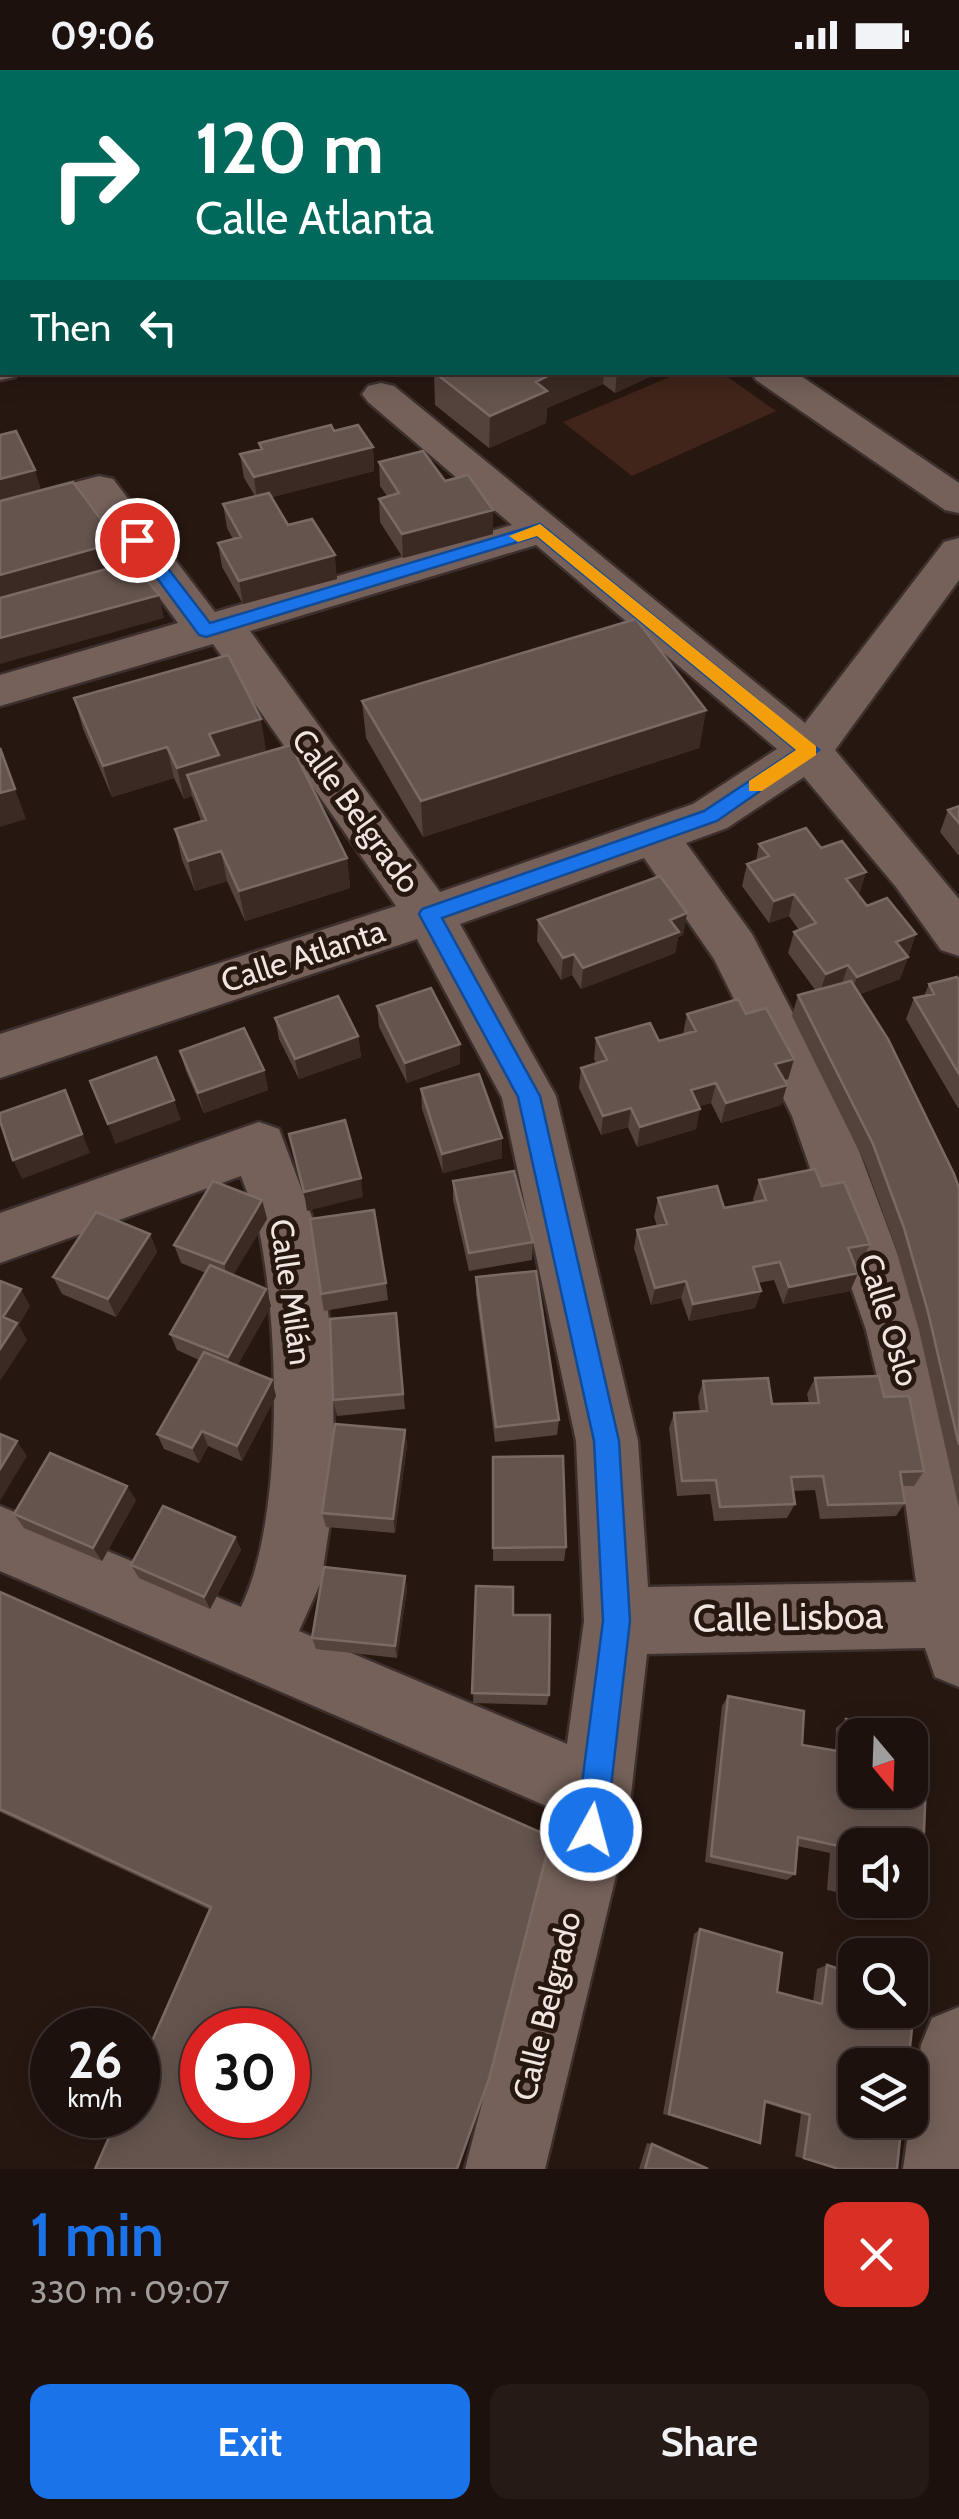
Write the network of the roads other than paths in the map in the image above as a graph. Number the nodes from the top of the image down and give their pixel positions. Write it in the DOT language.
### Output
graph roads {
  1 [pos="841,375"];
  2 [pos="784,383"];
  3 [pos="381,394"];
  4 [pos="959,501"];
  5 [pos="0,514"];
  6 [pos="540,530"];
  7 [pos="959,551"];
  8 [pos="214,628"];
  9 [pos="0,691"];
  10 [pos="809,750"];
  11 [pos="655,836"];
  12 [pos="944,892"];
  13 [pos="429,914"];
  14 [pos="959,936"];
  15 [pos="0,1056"];
  16 [pos="0,1238"];
  17 [pos="0,1538"];
  18 [pos="616,1621"];
  19 [pos="958,1627"];
  20 [pos="256,1648"];
  21 [pos="596,1792"];
  22 [pos="959,2046"];
  23 [pos="506,2169"];
  24 [pos="942,2169"];
  1 -- 2 [label="street"];
  2 -- 4 [label="street"];
  3 -- 6 [label="street"];
  5 -- 8 [label="street, Calle Belgrado"];
  6 -- 8 [label="street"];
  6 -- 10 [label="street"];
  7 -- 10 [label="street, Calle Atlanta"];
  8 -- 9 [label="street"];
  8 -- 13 [label="street, Calle Belgrado"];
  10 -- 11 [label="street, Calle Atlanta"];
  10 -- 12 [label="street"];
  11 -- 13 [label="street, Calle Atlanta"];
  11 -- 19 [label="street, Calle Oslo"];
  12 -- 14 [label="street"];
  13 -- 15 [label="street, Calle Atlanta"];
  13 -- 18 [label="street, Calle Belgrado"];
  16 -- 20 [label="street, Calle Milán"];
  17 -- 20 [label="street"];
  18 -- 19 [label="street, Calle Lisboa"];
  18 -- 21 [label="street, Calle Belgrado"];
  20 -- 21 [label="street"];
  21 -- 23 [label="street, Calle Belgrado"];
  22 -- 24 [label="street"];
}
